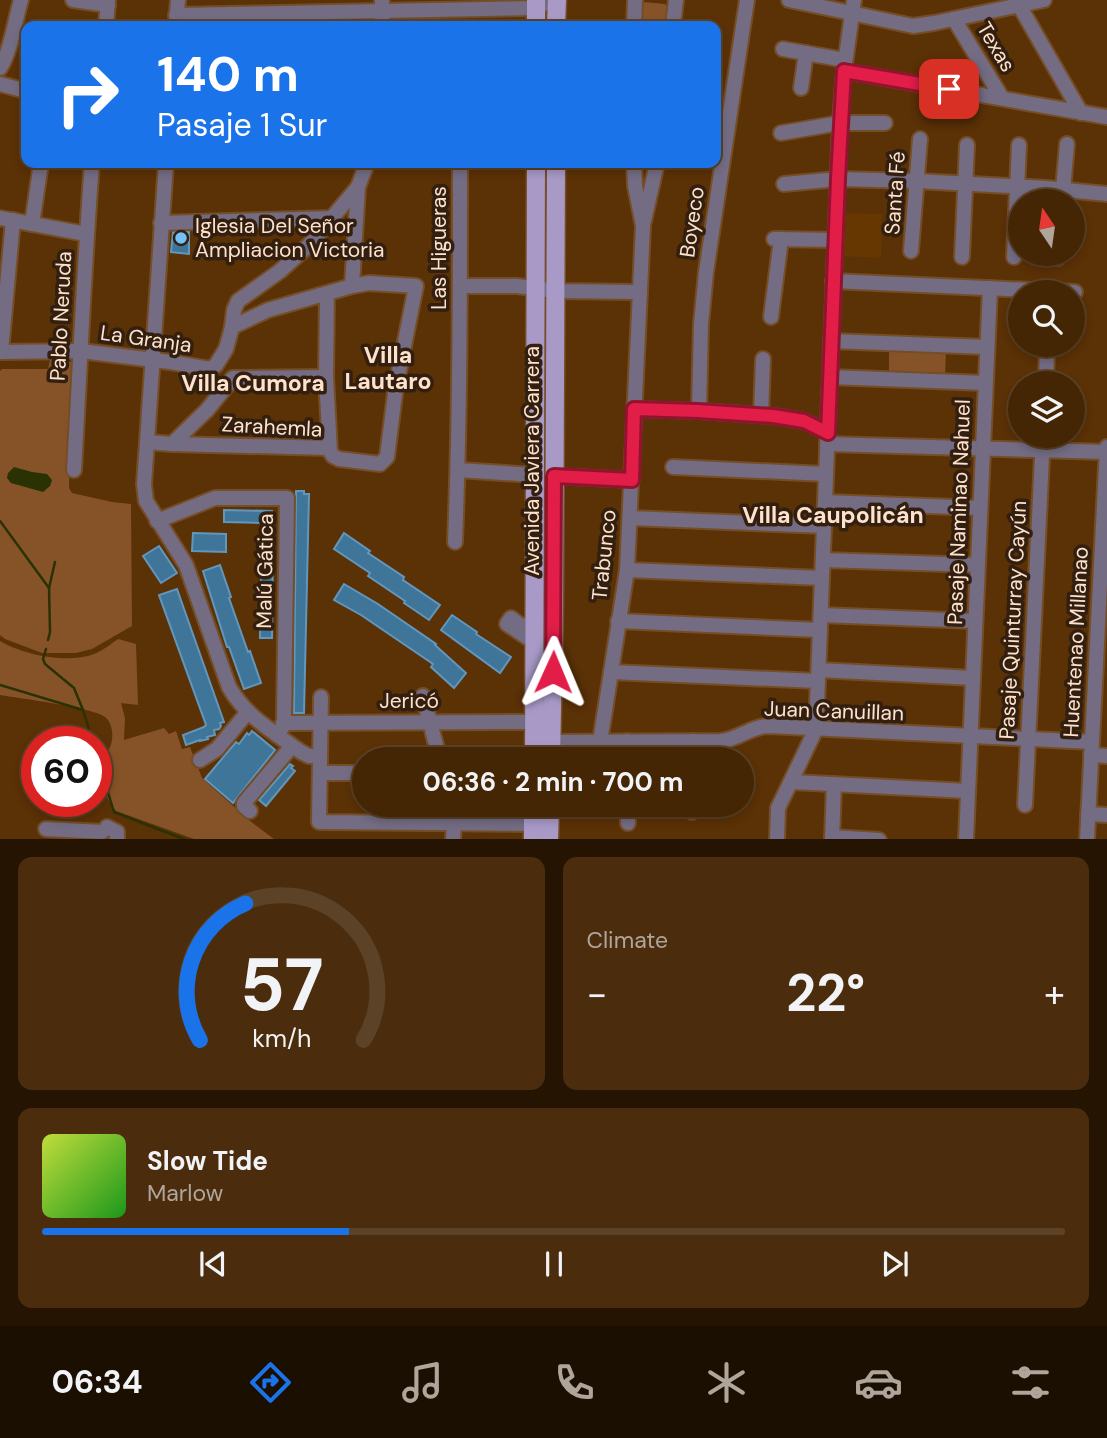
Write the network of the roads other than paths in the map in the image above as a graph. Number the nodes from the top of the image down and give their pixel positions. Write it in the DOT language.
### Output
graph roads {
  1 [pos="21,0"];
  2 [pos="73,0"];
  3 [pos="556,0"];
  4 [pos="635,0"];
  5 [pos="676,0"];
  6 [pos="747,0"];
  7 [pos="789,0"];
  8 [pos="1044,0"];
  9 [pos="108,2"];
  10 [pos="541,3"];
  11 [pos="382,5"];
  12 [pos="1018,5"];
  13 [pos="853,6"];
  14 [pos="177,14"];
  15 [pos="954,19"];
  16 [pos="106,21"];
  17 [pos="537,21"];
  18 [pos="556,21"];
  19 [pos="634,21"];
  20 [pos="674,21"];
  21 [pos="10,40"];
  22 [pos="21,41"];
  23 [pos="783,50"];
  24 [pos="806,53"];
  25 [pos="844,65"];
  26 [pos="0,68"];
  27 [pos="0,84"];
  28 [pos="801,88"];
  29 [pos="21,90"];
  30 [pos="1002,98"];
  31 [pos="1081,113"];
  32 [pos="1107,117"];
  33 [pos="840,123"];
  34 [pos="885,123"];
  35 [pos="781,132"];
  36 [pos="721,137"];
  37 [pos="920,139"];
  38 [pos="1067,144"];
  39 [pos="967,145"];
  40 [pos="1019,145"];
  41 [pos="40,168"];
  42 [pos="92,168"];
  43 [pos="166,168"];
  44 [pos="364,168"];
  45 [pos="460,168"];
  46 [pos="536,168"];
  47 [pos="556,168"];
  48 [pos="634,168"];
  49 [pos="656,168"];
  50 [pos="717,168"];
  51 [pos="838,179"];
  52 [pos="917,181"];
  53 [pos="784,184"];
  54 [pos="965,184"];
  55 [pos="1017,186"];
  56 [pos="358,187"];
  57 [pos="1017,189"];
  58 [pos="1032,189"];
  59 [pos="1063,189"];
  60 [pos="1085,194"];
  61 [pos="1107,194"];
  62 [pos="334,218"];
  63 [pos="7,219"];
  64 [pos="161,223"];
  65 [pos="32,224"];
  66 [pos="643,226"];
  67 [pos="86,234"];
  68 [pos="835,240"];
  69 [pos="911,251"];
  70 [pos="962,257"];
  71 [pos="833,281"];
  72 [pos="352,286"];
  73 [pos="460,286"];
  74 [pos="536,288"];
  75 [pos="989,288"];
  76 [pos="1008,289"];
  77 [pos="555,291"];
  78 [pos="640,292"];
  79 [pos="327,294"];
  80 [pos="771,317"];
  81 [pos="232,327"];
  82 [pos="831,341"];
  83 [pos="987,347"];
  84 [pos="81,351"];
  85 [pos="1,352"];
  86 [pos="763,359"];
  87 [pos="152,360"];
  88 [pos="326,377"];
  89 [pos="830,377"];
  90 [pos="985,383"];
  91 [pos="634,409"];
  92 [pos="698,411"];
  93 [pos="761,415"];
  94 [pos="827,438"];
  95 [pos="146,442"];
  96 [pos="173,444"];
  97 [pos="1008,446"];
  98 [pos="329,448"];
  99 [pos="983,448"];
  100 [pos="1043,448"];
  101 [pos="1085,448"];
  102 [pos="1107,450"];
  103 [pos="673,467"];
  104 [pos="458,470"];
  105 [pos="74,471"];
  106 [pos="826,474"];
  107 [pos="535,475"];
  108 [pos="554,476"];
  109 [pos="632,480"];
  110 [pos="825,502"];
  111 [pos="980,508"];
  112 [pos="630,518"];
  113 [pos="1105,519"];
  114 [pos="158,521"];
  115 [pos="824,526"];
  116 [pos="455,542"];
  117 [pos="823,560"];
  118 [pos="978,565"];
  119 [pos="627,570"];
  120 [pos="822,578"];
  121 [pos="618,621"];
  122 [pos="975,621"];
  123 [pos="820,622"];
  124 [pos="535,623"];
  125 [pos="1102,626"];
  126 [pos="534,642"];
  127 [pos="611,673"];
  128 [pos="818,676"];
  129 [pos="973,678"];
  130 [pos="423,696"];
  131 [pos="321,697"];
  132 [pos="1101,697"];
  133 [pos="247,713"];
  134 [pos="430,722"];
  135 [pos="534,722"];
  136 [pos="321,723"];
  137 [pos="280,729"];
  138 [pos="816,729"];
  139 [pos="970,737"];
  140 [pos="1028,740"];
  141 [pos="627,741"];
  142 [pos="693,741"];
  143 [pos="600,742"];
  144 [pos="292,746"];
  145 [pos="437,747"];
  146 [pos="541,747"];
  147 [pos="542,747"];
  148 [pos="568,747"];
  149 [pos="627,747"];
  150 [pos="693,747"];
  151 [pos="1092,749"];
  152 [pos="320,756"];
  153 [pos="1107,756"];
  154 [pos="200,760"];
  155 [pos="320,773"];
  156 [pos="352,774"];
  157 [pos="792,782"];
  158 [pos="834,784"];
  159 [pos="968,791"];
  160 [pos="1025,805"];
  161 [pos="250,811"];
  162 [pos="1088,814"];
  163 [pos="1107,815"];
  164 [pos="453,817"];
  165 [pos="550,817"];
  166 [pos="628,817"];
  167 [pos="628,823"];
  168 [pos="454,824"];
  169 [pos="46,829"];
  170 [pos="533,832"];
  171 [pos="84,835"];
  172 [pos="832,838"];
  173 [pos="117,839"];
  174 [pos="453,839"];
  175 [pos="549,839"];
  176 [pos="777,839"];
  177 [pos="879,839"];
  178 [pos="966,839"];
  179 [pos="1087,839"];
  1 -- 21 [label="street"];
  2 -- 9 [label="street"];
  3 -- 18 [label="main road"];
  4 -- 19 [label="street"];
  5 -- 20 [label="street"];
  6 -- 36 [label="street, Boyeco"];
  7 -- 13 [label="street"];
  8 -- 12 [label="street"];
  9 -- 16 [label="street"];
  10 -- 11 [label="street"];
  10 -- 17 [label="main road"];
  11 -- 14 [label="street"];
  12 -- 15 [label="street"];
  12 -- 31 [label="street"];
  13 -- 15 [label="street"];
  13 -- 25 [label="street"];
  15 -- 30 [label="street, Texas"];
  21 -- 22 [label="street"];
  21 -- 26 [label="street"];
  23 -- 24 [label="street"];
  24 -- 25 [label="street"];
  24 -- 28 [label="street"];
  25 -- 30 [label="street"];
  25 -- 33 [label="street"];
  27 -- 29 [label="street"];
  30 -- 31 [label="street"];
  31 -- 32 [label="street"];
  33 -- 34 [label="street"];
  33 -- 35 [label="street"];
  33 -- 51 [label="street"];
  37 -- 52 [label="street, Santa Fé"];
  38 -- 59 [label="street"];
  39 -- 54 [label="street"];
  40 -- 55 [label="street"];
  41 -- 65 [label="street"];
  42 -- 67 [label="street, Pablo Neruda"];
  43 -- 64 [label="street"];
  44 -- 56 [label="street"];
  45 -- 73 [label="street, Las Higueras"];
  46 -- 74 [label="main road, Avenida Javiera Carrera"];
  47 -- 77 [label="main road, Avenida Javiera Carrera"];
  48 -- 66 [label="street, Trabunco"];
  49 -- 66 [label="street"];
  50 -- 92 [label="street, Boyeco"];
  51 -- 52 [label="street"];
  51 -- 53 [label="street"];
  51 -- 68 [label="street"];
  52 -- 54 [label="street"];
  52 -- 69 [label="street, Santa Fé"];
  54 -- 55 [label="street"];
  54 -- 70 [label="street"];
  55 -- 57 [label="street"];
  55 -- 58 [label="street"];
  56 -- 62 [label="street, La Granja"];
  56 -- 72 [label="street"];
  60 -- 61 [label="street"];
  62 -- 64 [label="street"];
  62 -- 81 [label="street, La Granja"];
  63 -- 65 [label="street"];
  63 -- 85 [label="street"];
  64 -- 87 [label="street"];
  65 -- 67 [label="street"];
  66 -- 78 [label="street, Trabunco"];
  67 -- 84 [label="street, Pablo Neruda"];
  68 -- 71 [label="street"];
  68 -- 80 [label="street"];
  71 -- 75 [label="street"];
  71 -- 82 [label="street"];
  72 -- 79 [label="street"];
  72 -- 98 [label="street, Zarahemla"];
  73 -- 74 [label="street"];
  73 -- 104 [label="street, Las Higueras"];
  74 -- 77 [label="street"];
  74 -- 107 [label="main road, Avenida Javiera Carrera"];
  75 -- 76 [label="street"];
  75 -- 83 [label="street, Pasaje Naminao Nahuel"];
  77 -- 78 [label="street"];
  77 -- 108 [label="main road, Avenida Javiera Carrera"];
  78 -- 91 [label="street, Trabunco"];
  79 -- 81 [label="street"];
  79 -- 88 [label="street"];
  81 -- 87 [label="street, La Granja"];
  82 -- 83 [label="street"];
  82 -- 89 [label="street"];
  83 -- 90 [label="street, Pasaje Naminao Nahuel"];
  84 -- 85 [label="street, La Granja"];
  84 -- 87 [label="street, La Granja"];
  84 -- 105 [label="street, Pablo Neruda"];
  86 -- 93 [label="street"];
  87 -- 95 [label="street"];
  88 -- 96 [label="street"];
  88 -- 98 [label="street"];
  89 -- 90 [label="street"];
  89 -- 94 [label="street"];
  90 -- 99 [label="street, Pasaje Naminao Nahuel"];
  91 -- 92 [label="street"];
  91 -- 109 [label="street, Trabunco"];
  92 -- 93 [label="street"];
  93 -- 94 [label="street"];
  94 -- 99 [label="street"];
  94 -- 106 [label="street"];
  95 -- 96 [label="street, Zarahemla"];
  95 -- 114 [label="street"];
  96 -- 98 [label="street, Zarahemla"];
  97 -- 99 [label="street"];
  99 -- 111 [label="street, Pasaje Naminao Nahuel"];
  100 -- 140 [label="street, Pasaje Quinturray Cayún"];
  101 -- 102 [label="street"];
  102 -- 113 [label="street, Huentenao Millanao"];
  103 -- 106 [label="street"];
  104 -- 107 [label="street"];
  104 -- 116 [label="street, Las Higueras"];
  106 -- 110 [label="street"];
  107 -- 124 [label="main road, Avenida Javiera Carrera"];
  108 -- 109 [label="street"];
  108 -- 147 [label="main road, Avenida Javiera Carrera"];
  109 -- 112 [label="street, Trabunco"];
  110 -- 111 [label="street"];
  110 -- 115 [label="street"];
  111 -- 118 [label="street, Pasaje Naminao Nahuel"];
  112 -- 115 [label="street"];
  112 -- 119 [label="street, Trabunco"];
  113 -- 125 [label="street, Huentenao Millanao"];
  114 -- 133 [label="street"];
  114 -- 137 [label="street, Malú Gática"];
  115 -- 117 [label="street"];
  117 -- 118 [label="street"];
  117 -- 120 [label="street"];
  118 -- 122 [label="street, Pasaje Naminao Nahuel"];
  119 -- 120 [label="street"];
  119 -- 121 [label="street, Trabunco"];
  120 -- 123 [label="street"];
  121 -- 123 [label="street"];
  121 -- 127 [label="street, Trabunco"];
  122 -- 123 [label="street"];
  122 -- 129 [label="street, Pasaje Naminao Nahuel"];
  123 -- 128 [label="street"];
  124 -- 126 [label="main road, Avenida Javiera Carrera"];
  124 -- 126 [label="street"];
  125 -- 132 [label="street, Huentenao Millanao"];
  126 -- 135 [label="main road, Avenida Javiera Carrera"];
  127 -- 128 [label="street"];
  127 -- 143 [label="street, Trabunco"];
  128 -- 129 [label="street"];
  128 -- 138 [label="street"];
  129 -- 139 [label="street, Pasaje Naminao Nahuel"];
  130 -- 134 [label="street"];
  131 -- 136 [label="street"];
  132 -- 151 [label="street, Huentenao Millanao"];
  133 -- 137 [label="street"];
  133 -- 154 [label="street"];
  134 -- 135 [label="street, Jericó"];
  134 -- 136 [label="street, Jericó"];
  134 -- 145 [label="street"];
  135 -- 146 [label="main road, Avenida Javiera Carrera"];
  136 -- 137 [label="street, Jericó"];
  136 -- 152 [label="street"];
  137 -- 144 [label="street"];
  138 -- 139 [label="street, Juan Canuillan"];
  138 -- 142 [label="street, Juan Canuillan"];
  138 -- 157 [label="street"];
  139 -- 140 [label="street, Juan Canuillan"];
  139 -- 159 [label="street, Pasaje Naminao Nahuel"];
  140 -- 151 [label="street, Juan Canuillan"];
  140 -- 160 [label="street, Pasaje Quinturray Cayún"];
  141 -- 142 [label="street, Juan Canuillan"];
  141 -- 143 [label="street, Juan Canuillan"];
  141 -- 149 [label="street"];
  142 -- 150 [label="street"];
  143 -- 148 [label="street, Juan Canuillan"];
  144 -- 152 [label="street"];
  144 -- 161 [label="street"];
  151 -- 153 [label="street, Juan Canuillan"];
  151 -- 162 [label="street, Huentenao Millanao"];
  152 -- 155 [label="street"];
  155 -- 156 [label="street"];
  155 -- 168 [label="street"];
  157 -- 158 [label="street"];
  157 -- 176 [label="street"];
  158 -- 159 [label="street"];
  158 -- 172 [label="street"];
  159 -- 178 [label="street, Pasaje Naminao Nahuel"];
  162 -- 163 [label="street"];
  162 -- 179 [label="street, Huentenao Millanao"];
  164 -- 168 [label="street"];
  165 -- 175 [label="main road"];
  166 -- 167 [label="street"];
  168 -- 170 [label="street"];
  168 -- 174 [label="street"];
  169 -- 171 [label="street"];
  171 -- 173 [label="street"];
  172 -- 177 [label="street"];
}
